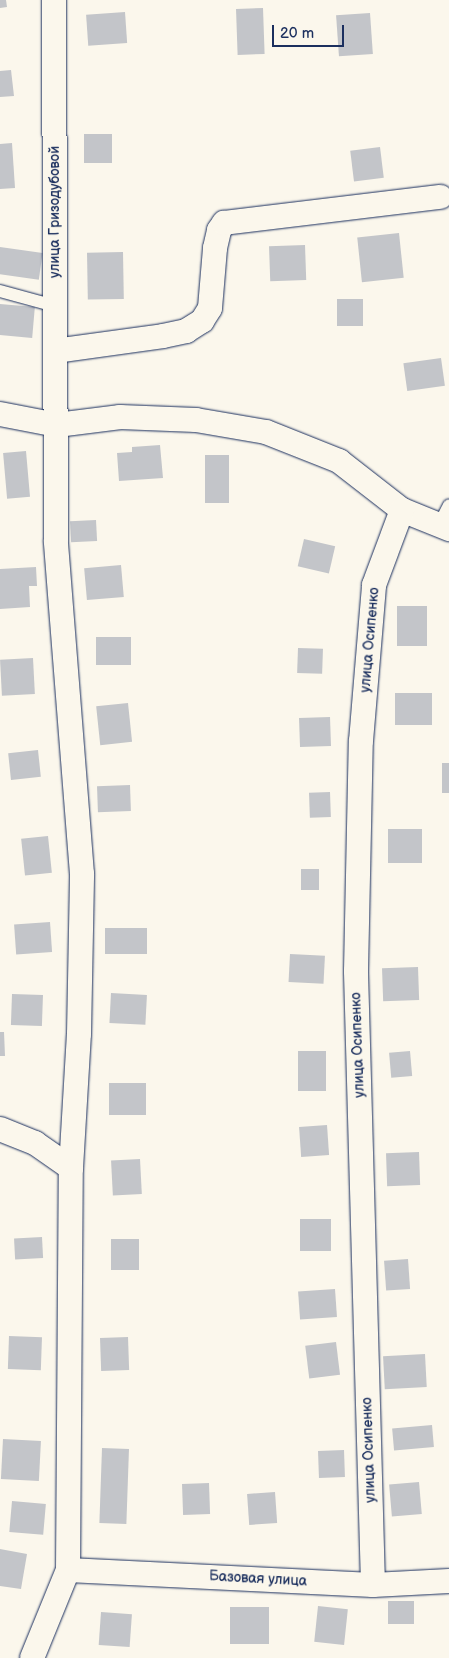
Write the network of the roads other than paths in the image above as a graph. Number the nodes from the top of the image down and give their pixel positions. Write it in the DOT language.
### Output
graph roads {
  1 [pos="54,0"];
  2 [pos="440,197"];
  3 [pos="0,291"];
  4 [pos="54,306"];
  5 [pos="55,351"];
  6 [pos="0,414"];
  7 [pos="57,425"];
  8 [pos="402,510"];
  9 [pos="446,520"];
  10 [pos="0,1129"];
  11 [pos="71,1168"];
  12 [pos="68,1570"];
  13 [pos="449,1581"];
  14 [pos="373,1584"];
  15 [pos="32,1658"];
  1 -- 4 [label="street, улица Гризодубовой"];
  2 -- 5 [label="street"];
  3 -- 4 [label="lane"];
  4 -- 5 [label="street, улица Гризодубовой"];
  5 -- 7 [label="street, улица Гризодубовой"];
  6 -- 7 [label="street"];
  7 -- 8 [label="street"];
  7 -- 11 [label="street, улица Гризодубовой"];
  8 -- 9 [label="street"];
  8 -- 14 [label="street, улица Осипенко"];
  10 -- 11 [label="street"];
  11 -- 12 [label="street, улица Гризодубовой"];
  12 -- 14 [label="street, Базовая улица"];
  12 -- 15 [label="street"];
  13 -- 14 [label="street, Базовая улица"];
}
